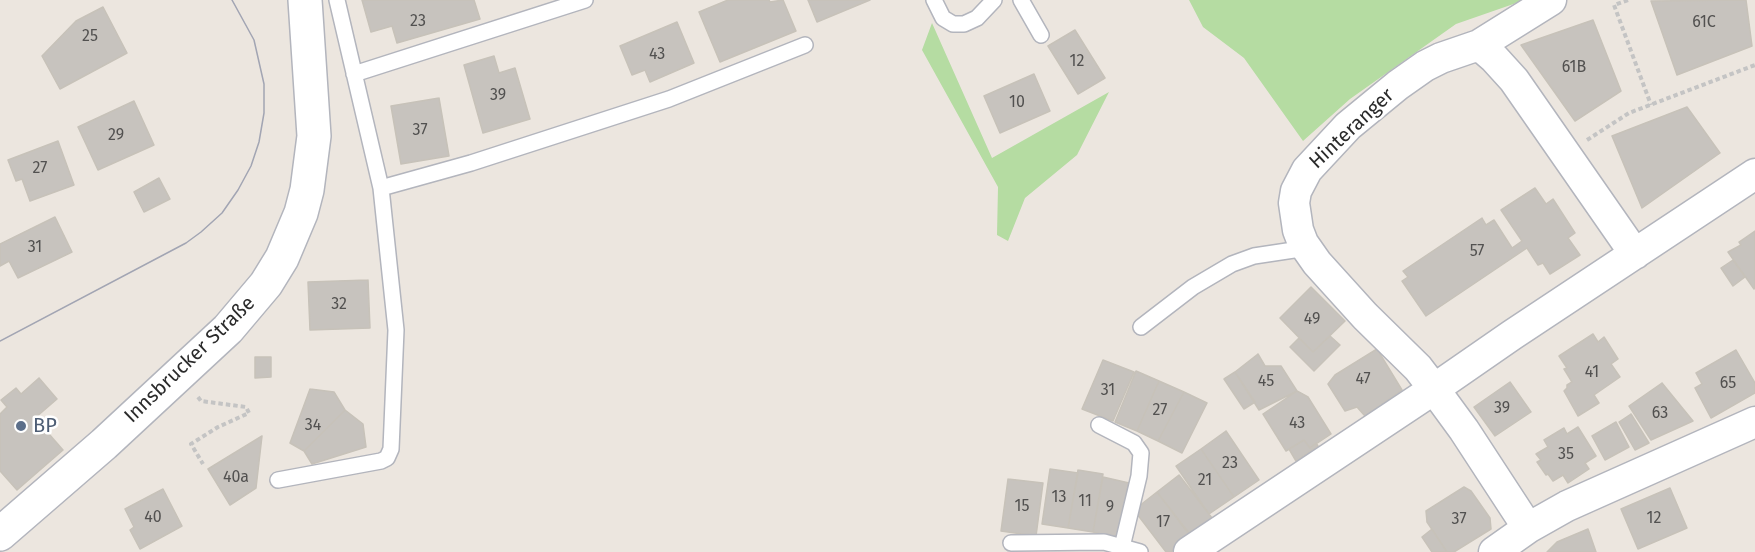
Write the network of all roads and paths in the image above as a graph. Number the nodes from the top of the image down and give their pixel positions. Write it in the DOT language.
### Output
graph roads {
  1 [pos="305,0"];
  2 [pos="337,0"];
  3 [pos="585,0"];
  4 [pos="933,0"];
  5 [pos="994,0"];
  6 [pos="1021,0"];
  7 [pos="1551,0"];
  8 [pos="1628,0"];
  9 [pos="1003,14"];
  10 [pos="1041,35"];
  11 [pos="805,45"];
  12 [pos="1479,45"];
  13 [pos="1755,66"];
  14 [pos="354,74"];
  15 [pos="1651,105"];
  16 [pos="1566,154"];
  17 [pos="1755,174"];
  18 [pos="381,188"];
  19 [pos="1307,248"];
  20 [pos="1635,254"];
  21 [pos="1141,327"];
  22 [pos="1434,389"];
  23 [pos="194,392"];
  24 [pos="1755,422"];
  25 [pos="1099,425"];
  26 [pos="204,464"];
  27 [pos="278,480"];
  28 [pos="1528,528"];
  29 [pos="0,534"];
  30 [pos="1011,543"];
  31 [pos="1122,547"];
  32 [pos="1140,552"];
  33 [pos="1189,552"];
  34 [pos="1494,552"];
  1 -- 29 [label="main road, Innsbrucker Straße"];
  2 -- 14 [label="lane"];
  3 -- 14 [label="lane"];
  4 -- 5 [label="lane"];
  5 -- 9 [label="lane"];
  6 -- 10 [label="lane"];
  7 -- 12 [label="street, Hinteranger"];
  8 -- 15 [label="path"];
  11 -- 18 [label="lane"];
  12 -- 16 [label="street"];
  12 -- 19 [label="street, Hinteranger"];
  13 -- 15 [label="path"];
  14 -- 18 [label="lane"];
  15 -- 16 [label="path"];
  16 -- 20 [label="street"];
  17 -- 20 [label="street"];
  18 -- 27 [label="lane"];
  19 -- 21 [label="lane"];
  19 -- 22 [label="street, Hinteranger"];
  20 -- 22 [label="street"];
  22 -- 28 [label="street, Hinteranger"];
  22 -- 33 [label="street"];
  23 -- 26 [label="path"];
  24 -- 28 [label="street"];
  25 -- 31 [label="lane"];
  28 -- 34 [label="street"];
  30 -- 31 [label="lane"];
  31 -- 32 [label="lane"];
}
